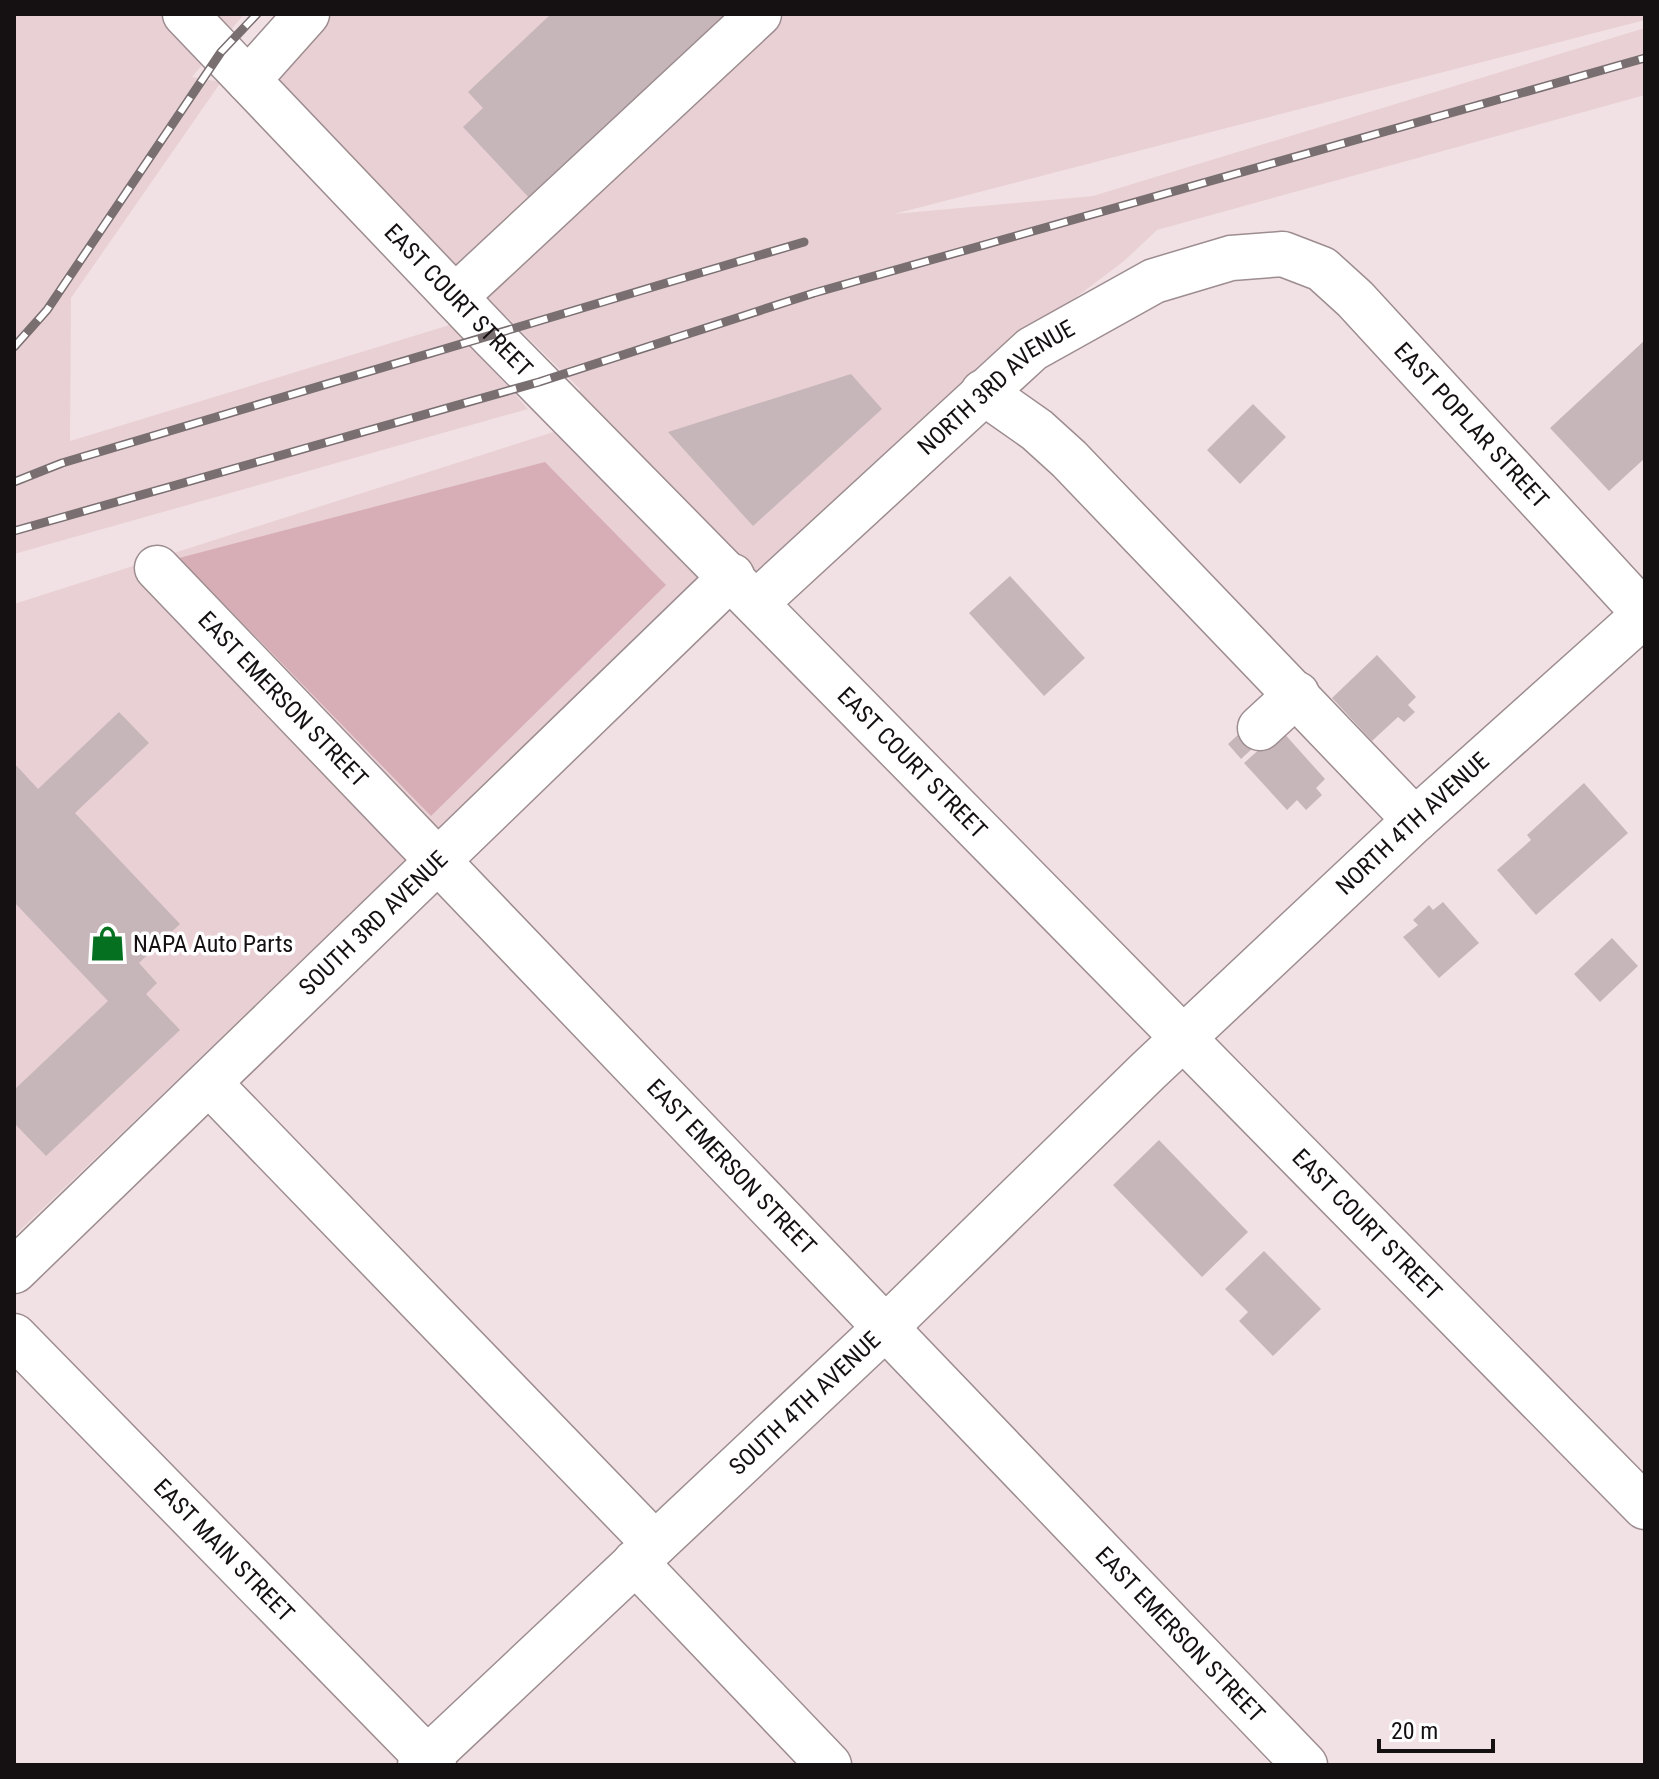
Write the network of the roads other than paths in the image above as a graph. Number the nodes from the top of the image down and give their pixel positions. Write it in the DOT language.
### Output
graph roads {
  1 [pos="185,14"];
  2 [pos="307,14"];
  3 [pos="759,14"];
  4 [pos="248,80"];
  5 [pos="1283,254"];
  6 [pos="455,297"];
  7 [pos="983,392"];
  8 [pos="157,568"];
  9 [pos="744,589"];
  10 [pos="1645,614"];
  11 [pos="1297,694"];
  12 [pos="1260,728"];
  13 [pos="1415,820"];
  14 [pos="439,863"];
  15 [pos="1185,1038"];
  16 [pos="209,1083"];
  17 [pos="14,1271"];
  18 [pos="885,1328"];
  19 [pos="14,1336"];
  20 [pos="1645,1507"];
  21 [pos="645,1553"];
  22 [pos="427,1763"];
  23 [pos="829,1765"];
  24 [pos="1305,1765"];
  1 -- 4 [label="street, EAST COURT STREET"];
  2 -- 4 [label="street"];
  3 -- 6 [label="street"];
  4 -- 6 [label="street, EAST COURT STREET"];
  5 -- 7 [label="street, NORTH 3RD AVENUE"];
  5 -- 10 [label="street, EAST POPLAR STREET"];
  6 -- 9 [label="street, EAST COURT STREET"];
  7 -- 9 [label="street, NORTH 3RD AVENUE"];
  7 -- 11 [label="street"];
  8 -- 14 [label="street, EAST EMERSON STREET"];
  9 -- 14 [label="street, SOUTH 3RD AVENUE"];
  9 -- 15 [label="street, EAST COURT STREET"];
  10 -- 13 [label="street, NORTH 4TH AVENUE"];
  11 -- 12 [label="street"];
  11 -- 13 [label="street"];
  13 -- 15 [label="street, NORTH 4TH AVENUE"];
  14 -- 16 [label="street, SOUTH 3RD AVENUE"];
  14 -- 18 [label="street, EAST EMERSON STREET"];
  15 -- 18 [label="street, SOUTH 4TH AVENUE"];
  15 -- 20 [label="street, EAST COURT STREET"];
  16 -- 17 [label="street, SOUTH 3RD AVENUE"];
  16 -- 21 [label="street"];
  18 -- 21 [label="street, SOUTH 4TH AVENUE"];
  18 -- 24 [label="street, EAST EMERSON STREET"];
  19 -- 22 [label="street, EAST MAIN STREET"];
  21 -- 22 [label="street, SOUTH 4TH AVENUE"];
  21 -- 23 [label="street"];
}
